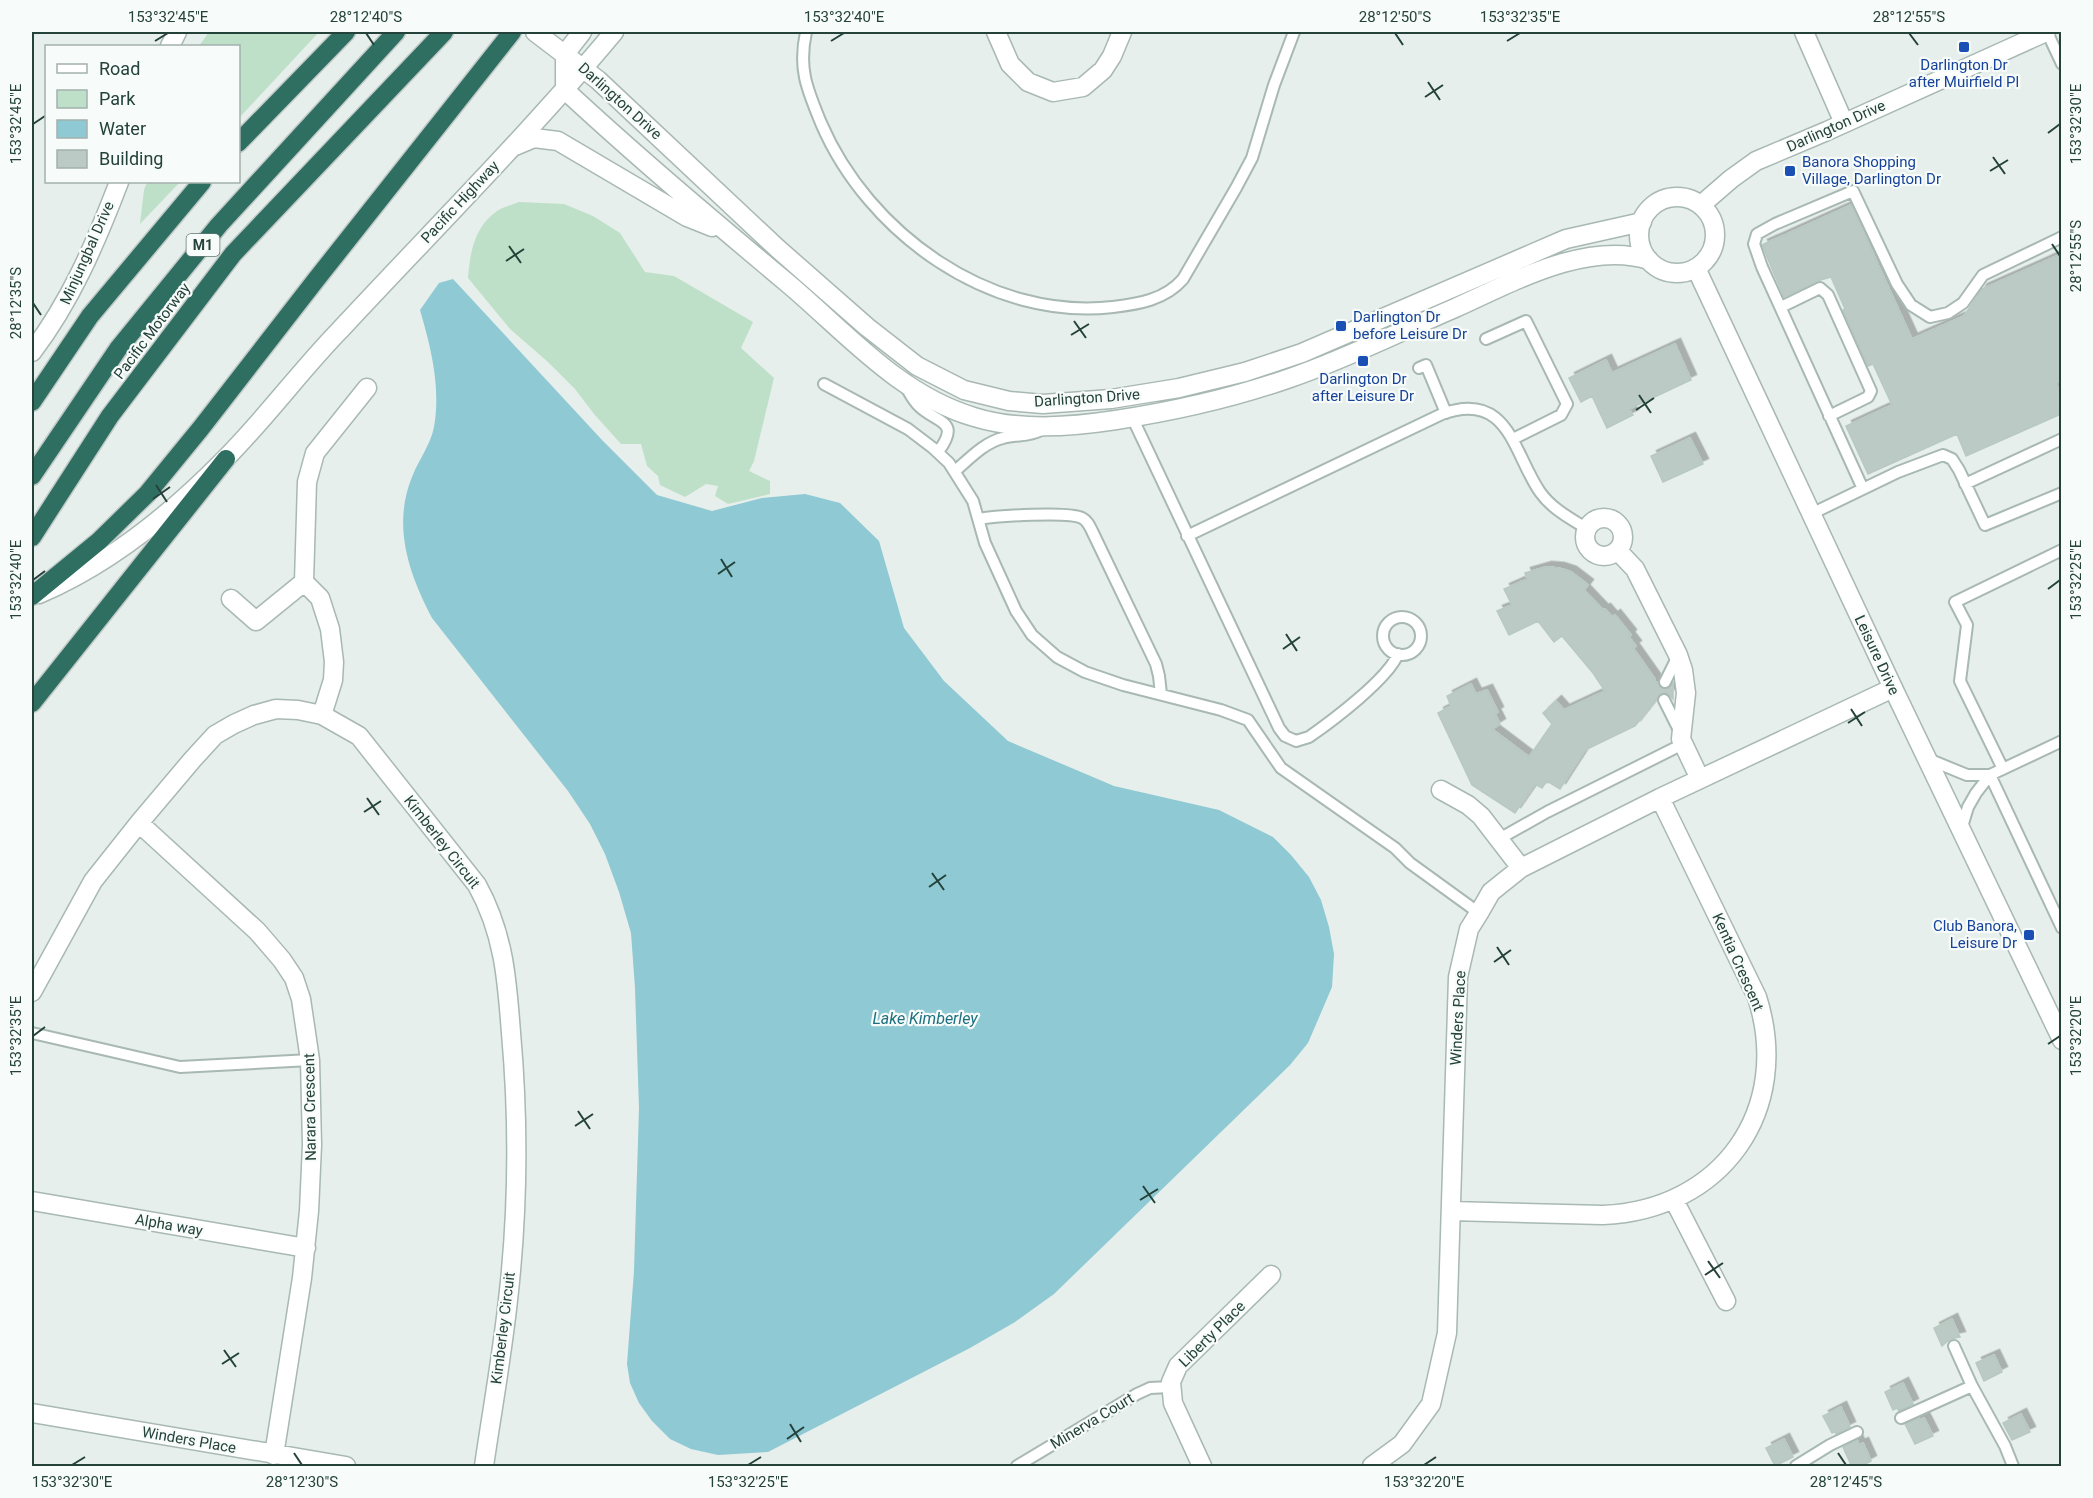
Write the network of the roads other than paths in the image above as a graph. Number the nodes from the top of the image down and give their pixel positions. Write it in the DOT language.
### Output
graph roads {
  1 [pos="346,32"];
  2 [pos="396,32"];
  3 [pos="444,32"];
  4 [pos="512,32"];
  5 [pos="535,32"];
  6 [pos="582,32"];
  7 [pos="614,32"];
  8 [pos="806,32"];
  9 [pos="996,32"];
  10 [pos="1122,32"];
  11 [pos="1294,32"];
  12 [pos="1804,32"];
  13 [pos="2046,32"];
  14 [pos="565,54"];
  15 [pos="2061,64"];
  16 [pos="584,68"];
  17 [pos="566,90"];
  18 [pos="1844,123"];
  19 [pos="240,141"];
  20 [pos="505,155"];
  21 [pos="119,183"];
  22 [pos="201,183"];
  23 [pos="1701,205"];
  24 [pos="1642,222"];
  25 [pos="724,232"];
  26 [pos="2061,237"];
  27 [pos="1649,260"];
  28 [pos="1696,268"];
  29 [pos="1780,307"];
  30 [pos="1486,339"];
  31 [pos="32,352"];
  32 [pos="1419,368"];
  33 [pos="824,384"];
  34 [pos="906,386"];
  35 [pos="367,388"];
  36 [pos="32,402"];
  37 [pos="1446,413"];
  38 [pos="1132,417"];
  39 [pos="1829,417"];
  40 [pos="1050,426"];
  41 [pos="1513,439"];
  42 [pos="2061,439"];
  43 [pos="938,452"];
  44 [pos="226,459"];
  45 [pos="956,471"];
  46 [pos="32,476"];
  47 [pos="1965,484"];
  48 [pos="1863,489"];
  49 [pos="2061,492"];
  50 [pos="1811,514"];
  51 [pos="979,519"];
  52 [pos="1587,529"];
  53 [pos="1187,536"];
  54 [pos="32,537"];
  55 [pos="2061,550"];
  56 [pos="1618,551"];
  57 [pos="304,582"];
  58 [pos="32,597"];
  59 [pos="231,599"];
  60 [pos="1398,654"];
  61 [pos="1678,655"];
  62 [pos="1665,682"];
  63 [pos="1893,688"];
  64 [pos="1161,694"];
  65 [pos="1664,700"];
  66 [pos="32,704"];
  67 [pos="322,715"];
  68 [pos="2061,741"];
  69 [pos="1682,742"];
  70 [pos="1926,758"];
  71 [pos="2002,769"];
  72 [pos="1990,775"];
  73 [pos="1700,778"];
  74 [pos="1440,790"];
  75 [pos="1660,798"];
  76 [pos="139,823"];
  77 [pos="1961,830"];
  78 [pos="1499,839"];
  79 [pos="1521,868"];
  80 [pos="1479,913"];
  81 [pos="2061,928"];
  82 [pos="32,992"];
  83 [pos="32,1033"];
  84 [pos="2061,1040"];
  85 [pos="310,1060"];
  86 [pos="1674,1200"];
  87 [pos="32,1201"];
  88 [pos="1451,1211"];
  89 [pos="306,1248"];
  90 [pos="1271,1275"];
  91 [pos="1726,1301"];
  92 [pos="1954,1346"];
  93 [pos="1972,1386"];
  94 [pos="1170,1387"];
  95 [pos="32,1413"];
  96 [pos="1901,1418"];
  97 [pos="1857,1432"];
  98 [pos="274,1455"];
  99 [pos="346,1467"];
  100 [pos="484,1467"];
  101 [pos="1017,1467"];
  102 [pos="1202,1467"];
  103 [pos="1371,1467"];
  104 [pos="1797,1467"];
  105 [pos="2013,1467"];
  1 -- 19 [label="highway"];
  2 -- 46 [label="highway, Pacific Motorway / M1"];
  3 -- 54 [label="highway, Pacific Motorway / M1"];
  4 -- 58 [label="highway"];
  5 -- 14 [label="street"];
  6 -- 14 [label="street"];
  7 -- 16 [label="street, Pacific Highway"];
  8 -- 11 [label="lane"];
  9 -- 10 [label="street"];
  12 -- 18 [label="street"];
  13 -- 15 [label="lane"];
  13 -- 18 [label="street, Darlington Drive"];
  14 -- 16 [label="street, Darlington Drive"];
  14 -- 17 [label="street, Darlington Drive"];
  16 -- 17 [label="street, Pacific Highway"];
  16 -- 24 [label="street, Darlington Drive"];
  17 -- 20 [label="street, Pacific Highway"];
  17 -- 25 [label="street, Darlington Drive"];
  18 -- 23 [label="street, Darlington Drive"];
  20 -- 25 [label="street"];
  20 -- 44 [label="street, Pacific Highway"];
  21 -- 31 [label="street, Minjungbal Drive"];
  22 -- 36 [label="highway"];
  23 -- 24 [label="street"];
  23 -- 28 [label="street"];
  24 -- 27 [label="street"];
  25 -- 34 [label="street, Darlington Drive"];
  26 -- 29 [label="lane"];
  27 -- 28 [label="street"];
  27 -- 38 [label="street, Darlington Drive"];
  28 -- 50 [label="street, Leisure Drive"];
  29 -- 39 [label="lane"];
  29 -- 39 [label="lane"];
  30 -- 41 [label="lane"];
  32 -- 37 [label="lane"];
  33 -- 43 [label="lane"];
  34 -- 40 [label="street, Darlington Drive"];
  34 -- 43 [label="lane"];
  35 -- 57 [label="street"];
  37 -- 41 [label="lane"];
  37 -- 53 [label="lane"];
  38 -- 40 [label="street, Darlington Drive"];
  38 -- 53 [label="lane"];
  39 -- 48 [label="lane"];
  40 -- 45 [label="lane"];
  41 -- 52 [label="lane"];
  42 -- 47 [label="lane"];
  43 -- 45 [label="lane"];
  44 -- 58 [label="street, Pacific Highway"];
  44 -- 66 [label="highway"];
  45 -- 51 [label="lane"];
  47 -- 48 [label="lane"];
  47 -- 49 [label="lane"];
  48 -- 50 [label="lane"];
  50 -- 63 [label="street, Leisure Drive"];
  51 -- 64 [label="lane"];
  51 -- 64 [label="lane"];
  52 -- 56 [label="street"];
  52 -- 56 [label="street"];
  53 -- 60 [label="lane"];
  55 -- 71 [label="lane"];
  56 -- 61 [label="street"];
  57 -- 59 [label="street"];
  57 -- 67 [label="street"];
  61 -- 62 [label="lane"];
  61 -- 69 [label="street"];
  63 -- 70 [label="street, Leisure Drive"];
  63 -- 73 [label="street, Winders Place"];
  64 -- 80 [label="lane"];
  65 -- 69 [label="lane"];
  67 -- 76 [label="street, Kimberley Circuit"];
  67 -- 100 [label="street, Kimberley Circuit"];
  68 -- 71 [label="lane"];
  69 -- 73 [label="street"];
  69 -- 78 [label="lane"];
  70 -- 72 [label="lane"];
  70 -- 77 [label="street, Leisure Drive"];
  71 -- 72 [label="lane"];
  72 -- 77 [label="lane"];
  72 -- 81 [label="lane"];
  73 -- 75 [label="street, Winders Place"];
  74 -- 78 [label="street"];
  75 -- 79 [label="street, Winders Place"];
  75 -- 86 [label="street, Kentia Crescent"];
  76 -- 82 [label="street, Kimberley Circuit"];
  76 -- 85 [label="street, Narara Crescent"];
  77 -- 84 [label="street, Leisure Drive"];
  78 -- 79 [label="street"];
  79 -- 80 [label="street, Winders Place"];
  80 -- 88 [label="street, Winders Place"];
  83 -- 85 [label="lane"];
  85 -- 89 [label="street, Narara Crescent"];
  86 -- 88 [label="street, Kentia Crescent"];
  86 -- 91 [label="street"];
  87 -- 89 [label="street, Alpha way"];
  88 -- 103 [label="street, Winders Place"];
  89 -- 98 [label="street, Narara Crescent"];
  90 -- 94 [label="street, Liberty Place"];
  92 -- 93 [label="lane"];
  93 -- 96 [label="lane"];
  93 -- 105 [label="lane"];
  94 -- 101 [label="lane, Minerva Court"];
  94 -- 102 [label="street"];
  95 -- 98 [label="street, Winders Place"];
  97 -- 104 [label="lane"];
  98 -- 99 [label="street, Winders Place"];
}
